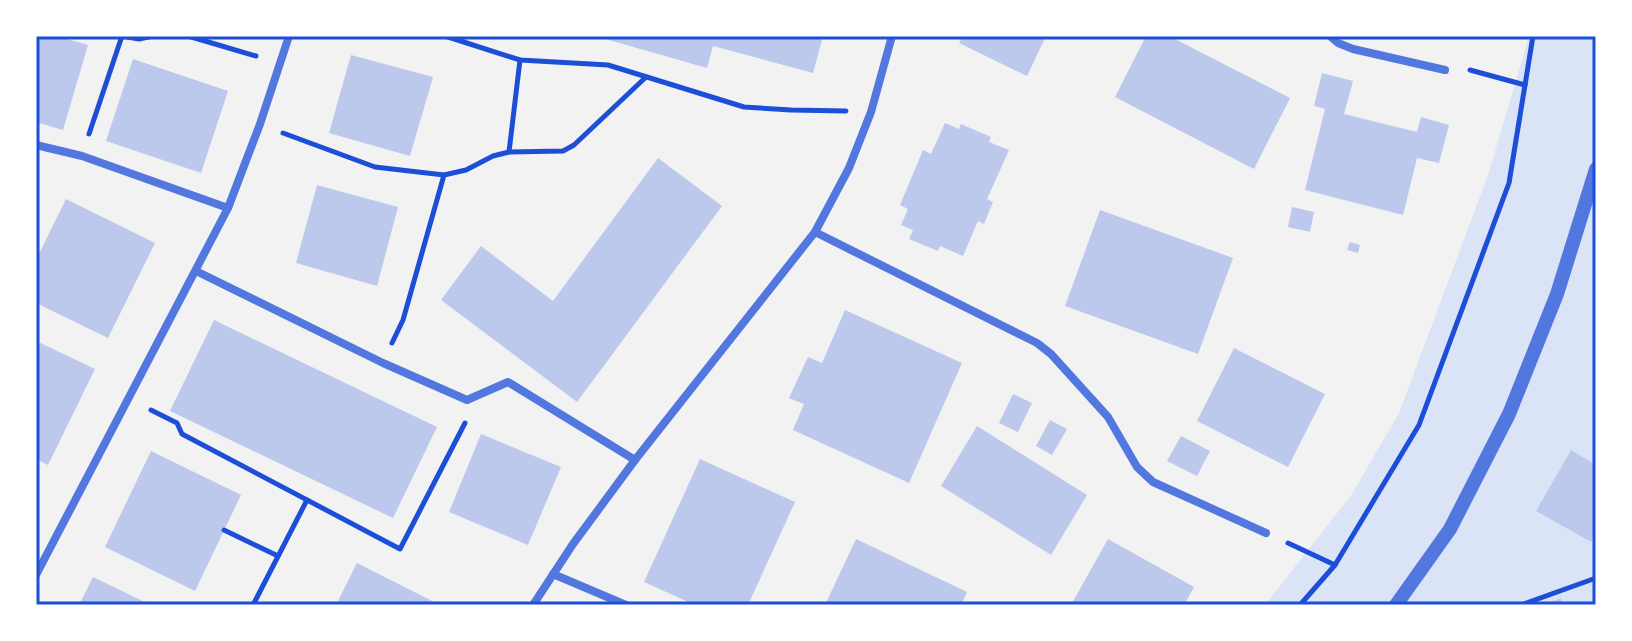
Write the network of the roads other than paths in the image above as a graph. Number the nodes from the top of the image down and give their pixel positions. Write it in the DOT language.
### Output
graph roads {
  1 [pos="289,36"];
  2 [pos="892,36"];
  3 [pos="1330,36"];
  4 [pos="1445,70"];
  5 [pos="36,145"];
  6 [pos="1596,169"];
  7 [pos="228,208"];
  8 [pos="815,232"];
  9 [pos="196,271"];
  10 [pos="635,460"];
  11 [pos="1266,533"];
  12 [pos="553,574"];
  13 [pos="36,575"];
  14 [pos="533,605"];
  15 [pos="626,605"];
  16 [pos="1396,605"];
  1 -- 7 [label="street"];
  2 -- 8 [label="street"];
  3 -- 4 [label="street"];
  5 -- 7 [label="street"];
  6 -- 16 [label="street"];
  7 -- 9 [label="street"];
  8 -- 10 [label="street"];
  8 -- 11 [label="street"];
  9 -- 10 [label="street"];
  9 -- 13 [label="street"];
  10 -- 12 [label="street"];
  12 -- 14 [label="street"];
  12 -- 15 [label="street"];
}
